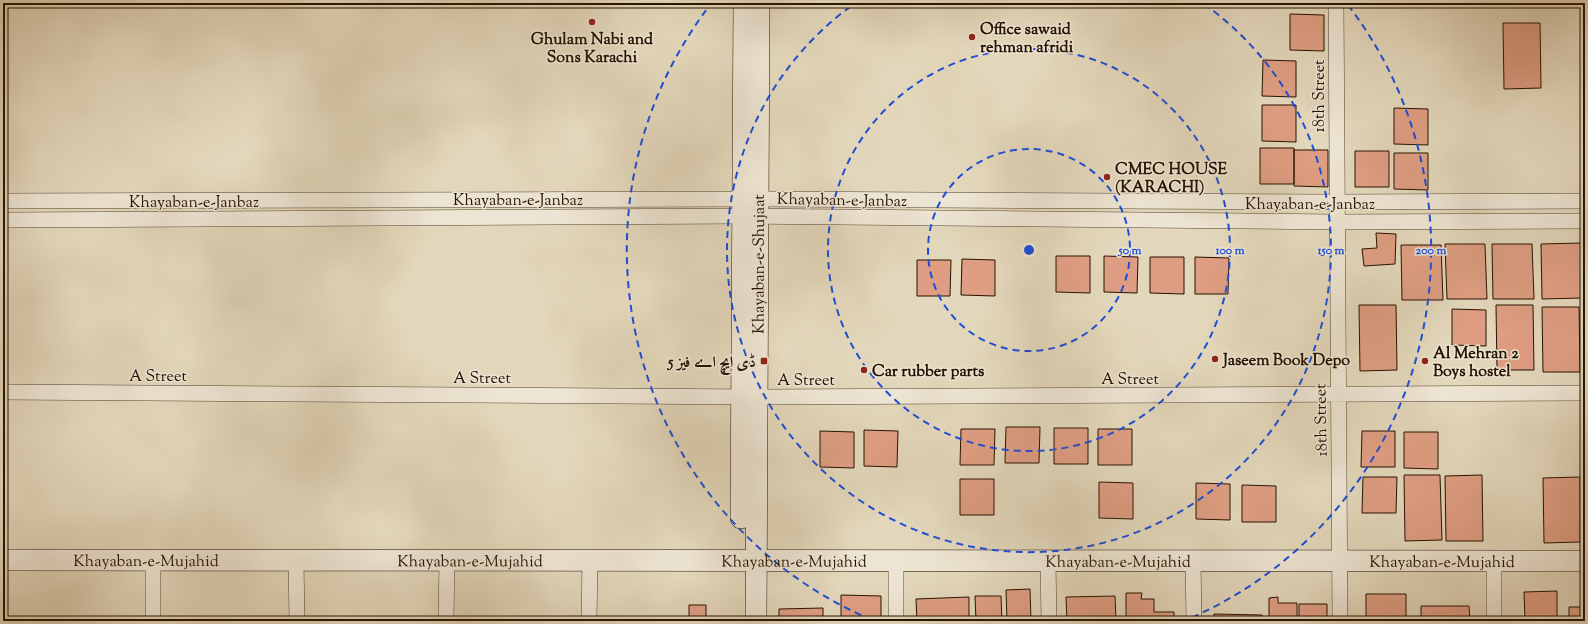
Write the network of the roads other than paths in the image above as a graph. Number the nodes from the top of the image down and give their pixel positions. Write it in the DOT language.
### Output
graph roads {
  1 [pos="744,3"];
  2 [pos="759,3"];
  3 [pos="1336,3"];
  4 [pos="3,201"];
  5 [pos="1585,201"];
  6 [pos="1336,202"];
  7 [pos="751,208"];
  8 [pos="3,220"];
  9 [pos="1585,221"];
  10 [pos="1336,222"];
  11 [pos="3,392"];
  12 [pos="1585,393"];
  13 [pos="1337,395"];
  14 [pos="750,397"];
  15 [pos="3,560"];
  16 [pos="153,560"];
  17 [pos="296,560"];
  18 [pos="446,560"];
  19 [pos="590,560"];
  20 [pos="748,561"];
  21 [pos="896,561"];
  22 [pos="1048,561"];
  23 [pos="1193,561"];
  24 [pos="1339,561"];
  25 [pos="1494,561"];
  26 [pos="1585,561"];
  27 [pos="153,621"];
  28 [pos="296,621"];
  29 [pos="446,621"];
  30 [pos="589,621"];
  31 [pos="741,621"];
  32 [pos="756,621"];
  33 [pos="896,621"];
  34 [pos="1049,621"];
  35 [pos="1194,621"];
  36 [pos="1340,621"];
  37 [pos="1494,621"];
  1 -- 7 [label="main road, Khayaban-e-Shujaat"];
  2 -- 7 [label="main road, Khayaban-e-Shujaat"];
  3 -- 6 [label="street, 18th Street"];
  4 -- 7 [label="street, Khayaban-e-Janbaz"];
  5 -- 6 [label="street, Khayaban-e-Janbaz"];
  6 -- 7 [label="street, Khayaban-e-Janbaz"];
  6 -- 10 [label="street, 18th Street"];
  7 -- 8 [label="street, Khayaban-e-Janbaz"];
  7 -- 10 [label="street, Khayaban-e-Janbaz"];
  7 -- 14 [label="main road, Khayaban-e-Shujaat"];
  9 -- 10 [label="street, Khayaban-e-Janbaz"];
  10 -- 13 [label="street, 18th Street"];
  11 -- 14 [label="street, A Street"];
  12 -- 13 [label="street, A Street"];
  13 -- 14 [label="street, A Street"];
  13 -- 24 [label="street, 18th Street"];
  14 -- 20 [label="main road, Khayaban-e-Shujaat"];
  15 -- 16 [label="main road, Khayaban-e-Mujahid"];
  16 -- 17 [label="main road, Khayaban-e-Mujahid"];
  16 -- 27 [label="street"];
  17 -- 18 [label="main road, Khayaban-e-Mujahid"];
  17 -- 28 [label="street"];
  18 -- 19 [label="main road, Khayaban-e-Mujahid"];
  18 -- 29 [label="street"];
  19 -- 20 [label="main road, Khayaban-e-Mujahid"];
  19 -- 30 [label="street"];
  20 -- 21 [label="main road, Khayaban-e-Mujahid"];
  20 -- 31 [label="main road, Khayaban-e-Shujaat"];
  20 -- 32 [label="main road, Khayaban-e-Shujaat"];
  21 -- 22 [label="main road, Khayaban-e-Mujahid"];
  21 -- 33 [label="street"];
  22 -- 23 [label="main road, Khayaban-e-Mujahid"];
  22 -- 34 [label="street"];
  23 -- 24 [label="main road, Khayaban-e-Mujahid"];
  23 -- 35 [label="street"];
  24 -- 25 [label="main road, Khayaban-e-Mujahid"];
  24 -- 36 [label="street, 18th Street"];
  25 -- 26 [label="main road, Khayaban-e-Mujahid"];
  25 -- 37 [label="street"];
}
